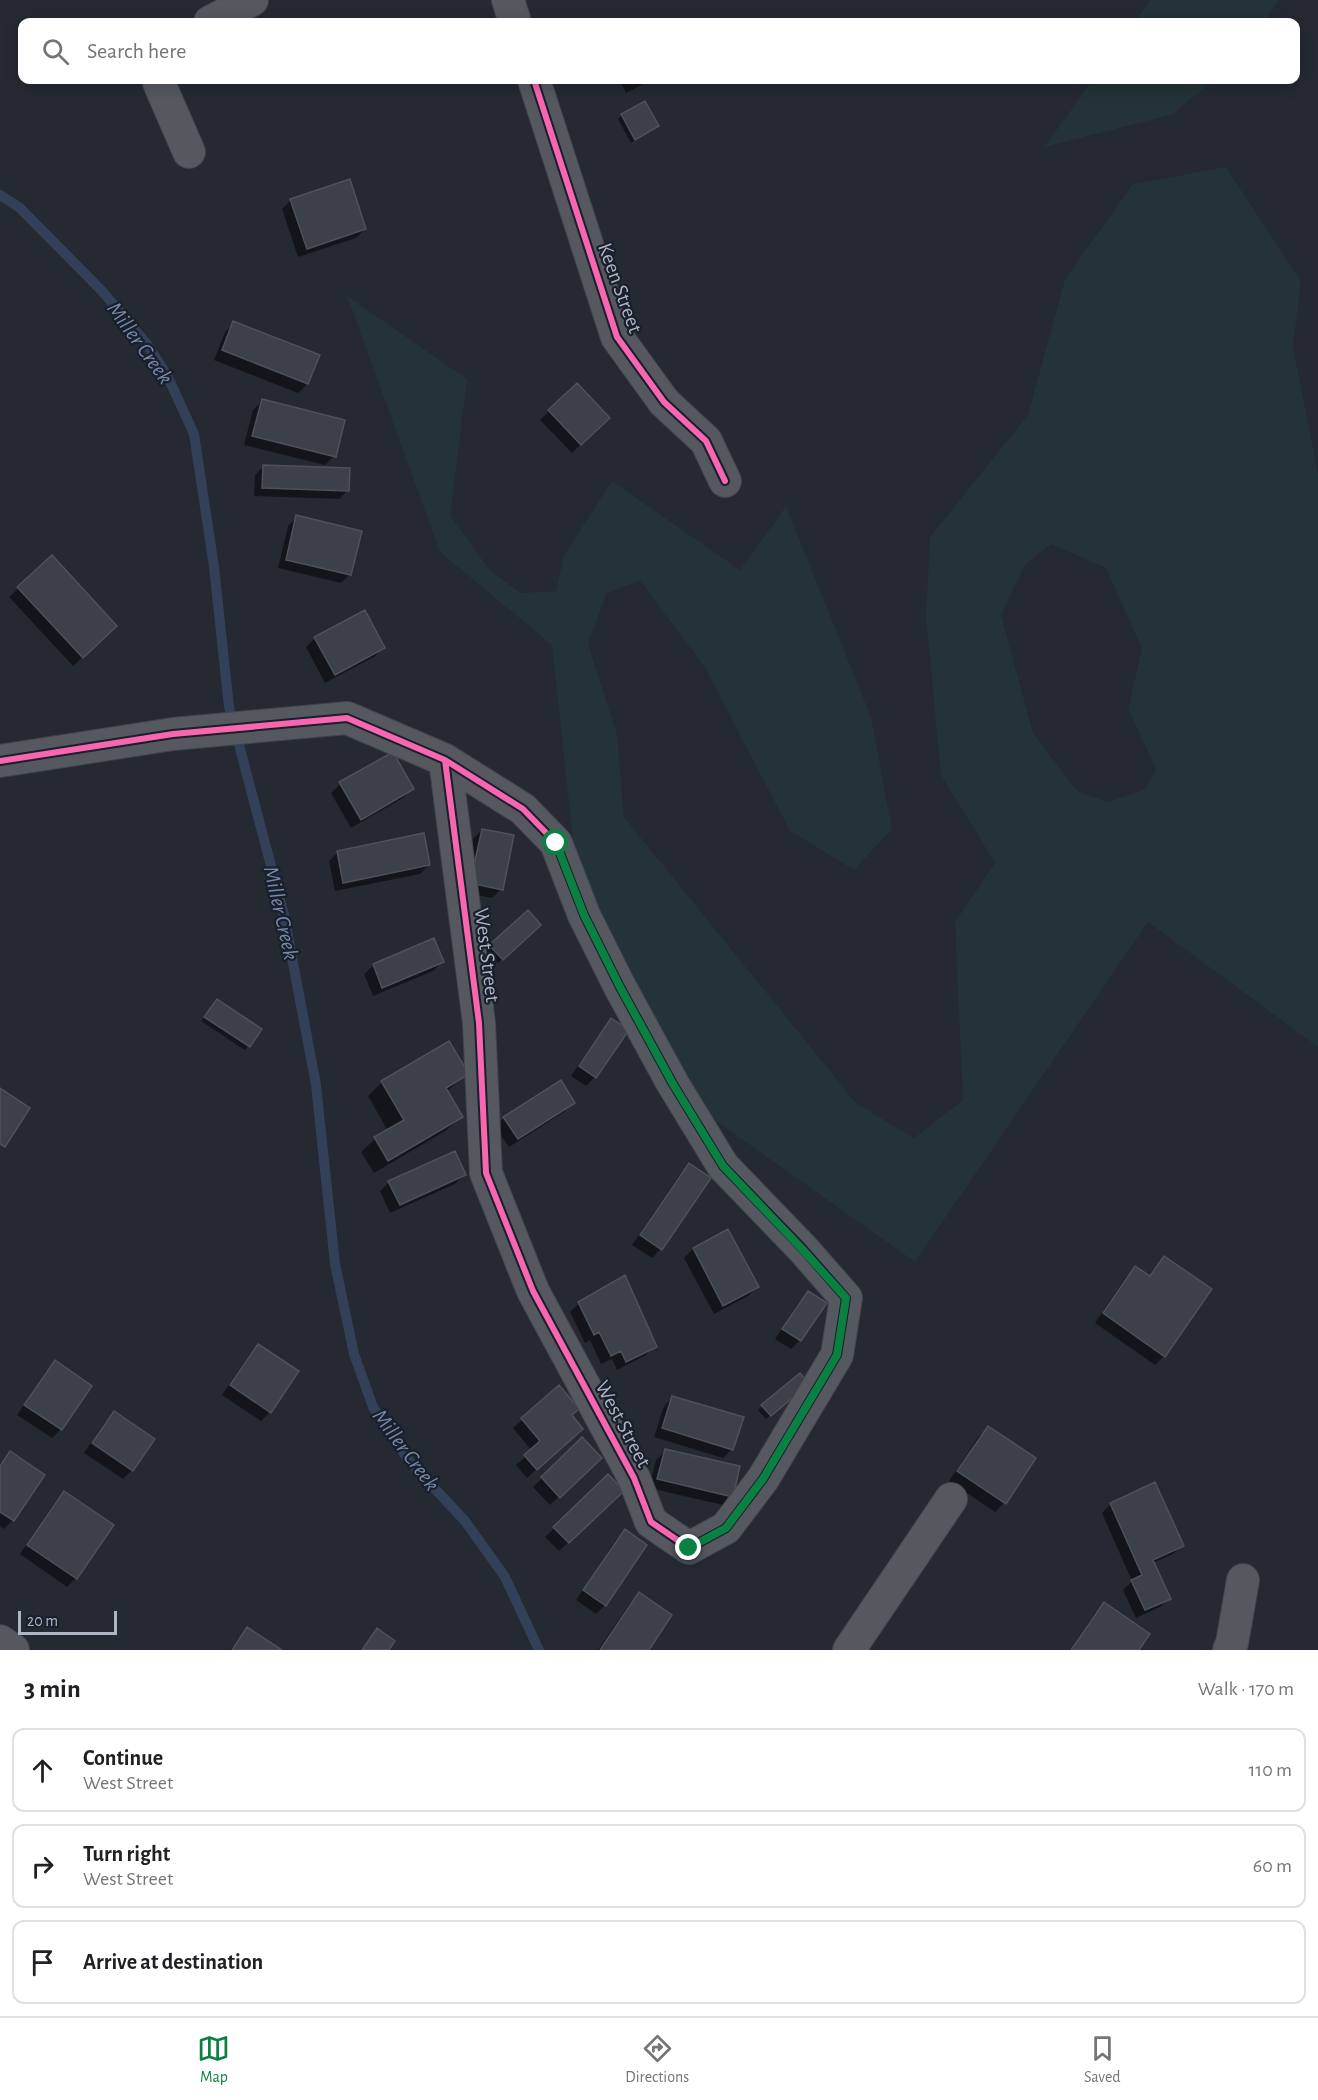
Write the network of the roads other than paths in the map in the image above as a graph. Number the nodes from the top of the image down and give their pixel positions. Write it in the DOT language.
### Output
graph roads {
  1 [pos="252,0"];
  2 [pos="508,0"];
  3 [pos="218,18"];
  4 [pos="514,18"];
  5 [pos="159,84"];
  6 [pos="535,84"];
  7 [pos="189,152"];
  8 [pos="725,481"];
  9 [pos="445,760"];
  10 [pos="0,761"];
  11 [pos="951,1500"];
  12 [pos="1243,1580"];
  13 [pos="0,1641"];
  14 [pos="13,1650"];
  15 [pos="849,1650"];
  16 [pos="1229,1650"];
  1 -- 3 [label="street"];
  2 -- 4 [label="street"];
  5 -- 7 [label="street"];
  6 -- 8 [label="street, Keen Street"];
  9 -- 9 [label="street, West Street"];
  9 -- 10 [label="street, West Street"];
  11 -- 15 [label="street"];
  12 -- 16 [label="street"];
  13 -- 14 [label="street"];
}
